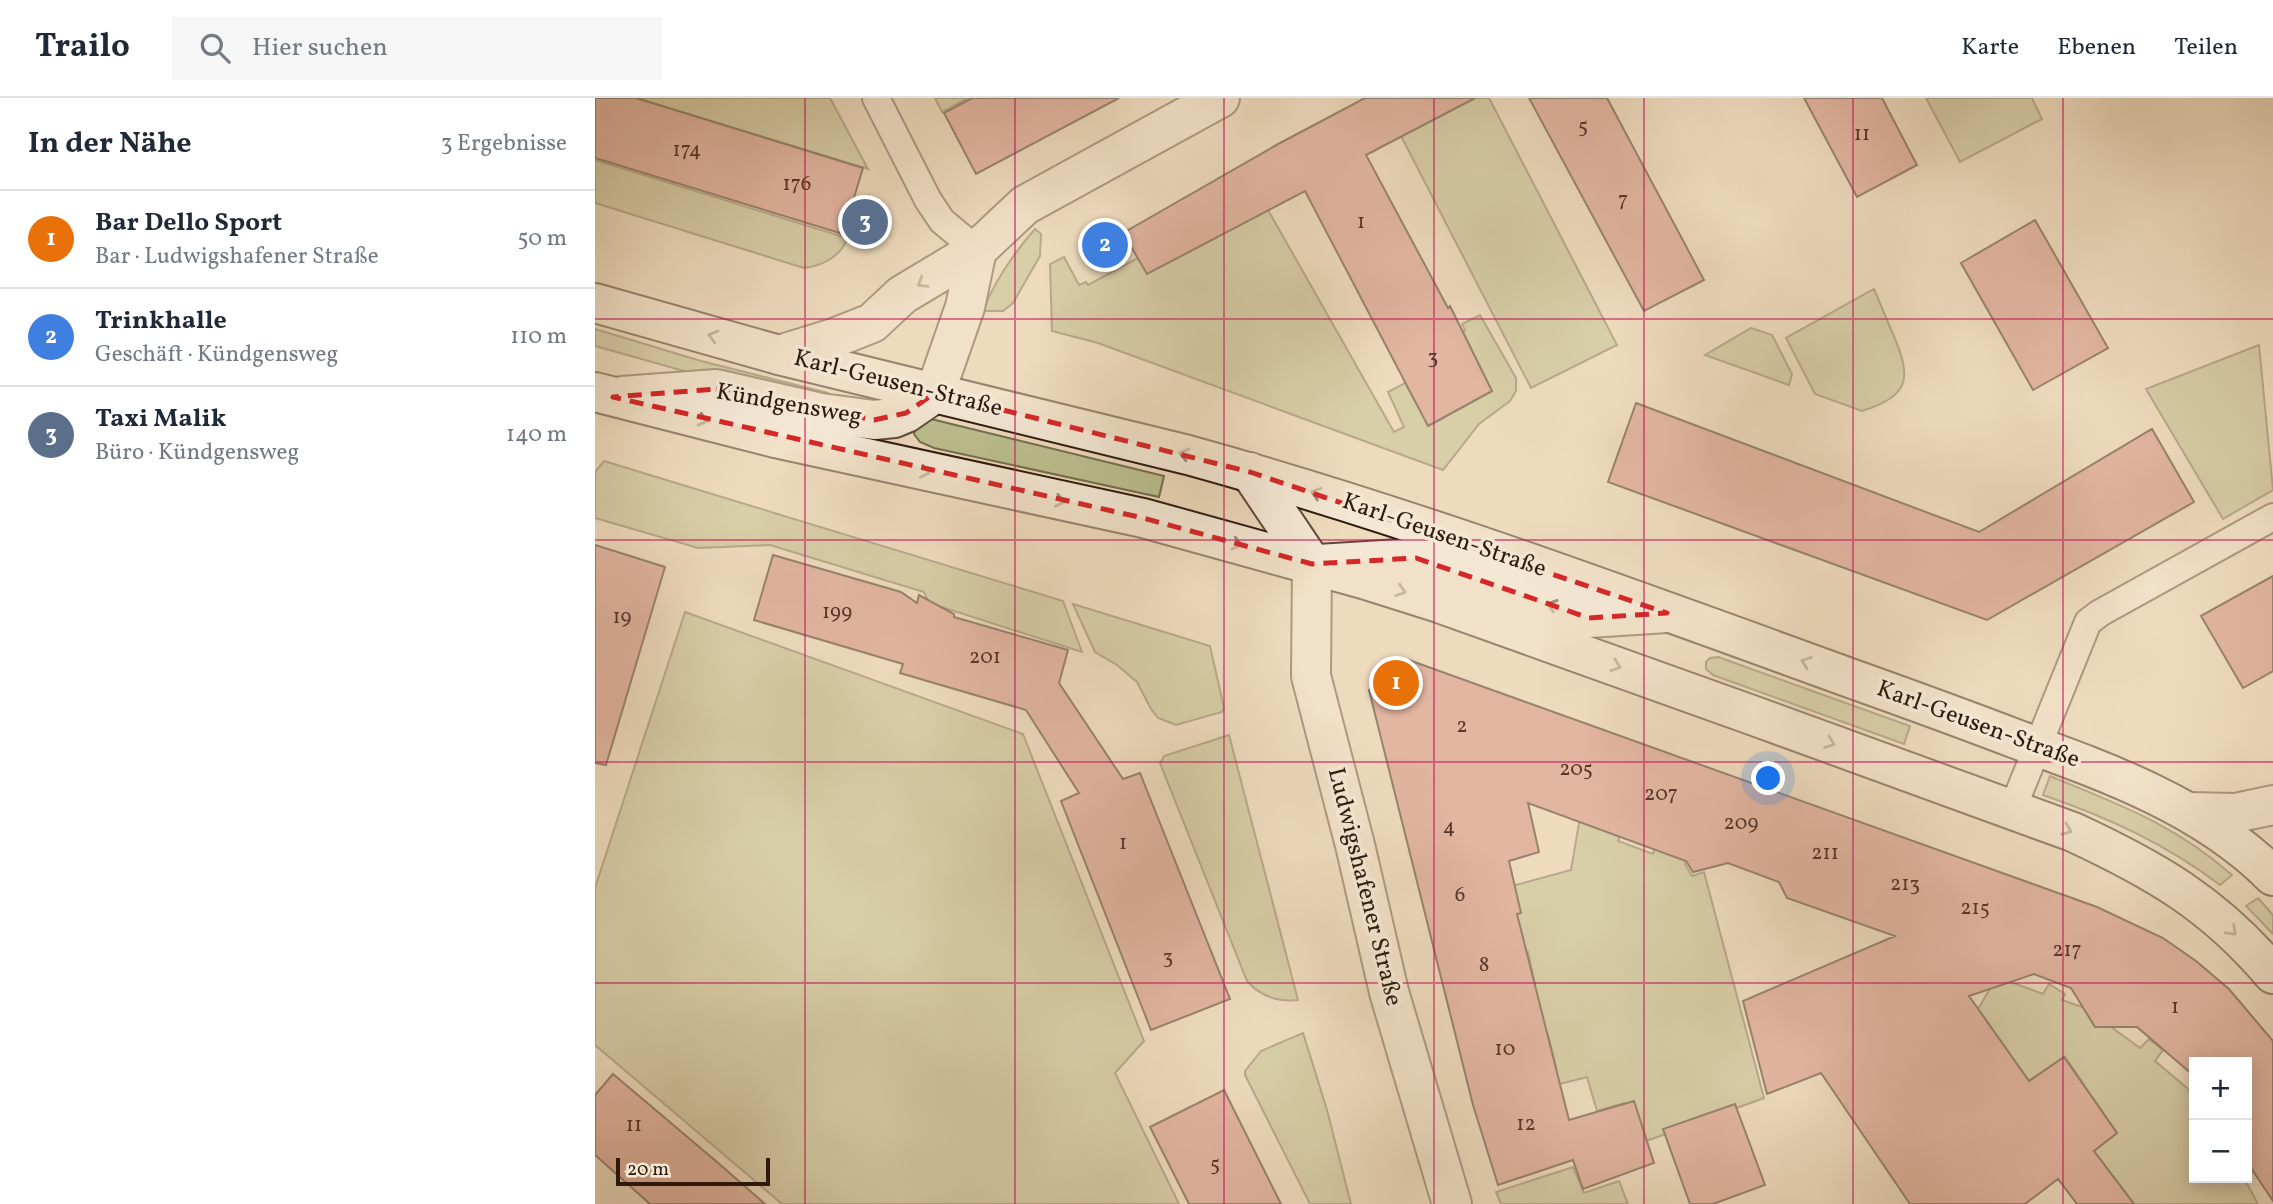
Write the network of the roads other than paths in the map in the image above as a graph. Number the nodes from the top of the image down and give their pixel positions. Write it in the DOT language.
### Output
graph roads {
  1 [pos="876,98"];
  2 [pos="1220,98"];
  3 [pos="977,250"];
  4 [pos="595,303"];
  5 [pos="779,355"];
  6 [pos="936,393"];
  7 [pos="604,395"];
  8 [pos="1250,472"];
  9 [pos="2273,517"];
  10 [pos="1312,564"];
  11 [pos="1667,613"];
  12 [pos="2038,747"];
  13 [pos="2273,805"];
  14 [pos="2013,810"];
  15 [pos="2189,812"];
  16 [pos="2273,876"];
  17 [pos="2273,974"];
  18 [pos="1452,1204"];
  1 -- 3 [label="lane"];
  2 -- 3 [label="main road, Kündgensweg"];
  3 -- 5 [label="main road, Kündgensweg, one-way"];
  3 -- 6 [label="main road"];
  5 -- 4 [label="main road, Karl-Geusen-Straße, one-way"];
  5 -- 6 [label="main road, Karl-Geusen-Straße"];
  6 -- 7 [label="main road, Kündgensweg"];
  8 -- 6 [label="main road, Karl-Geusen-Straße, one-way"];
  7 -- 10 [label="main road, one-way"];
  8 -- 10 [label="main road"];
  11 -- 8 [label="main road, Karl-Geusen-Straße, one-way"];
  9 -- 12 [label="lane"];
  11 -- 10 [label="main road, one-way"];
  10 -- 14 [label="main road, one-way"];
  10 -- 18 [label="main road, Ludwigshafener Straße"];
  12 -- 11 [label="main road, Karl-Geusen-Straße, one-way"];
  12 -- 14 [label="lane"];
  12 -- 15 [label="main road, Karl-Geusen-Straße"];
  13 -- 15 [label="main road, Karl-Geusen-Straße"];
  14 -- 17 [label="main road, one-way"];
  15 -- 16 [label="main road"];
}
